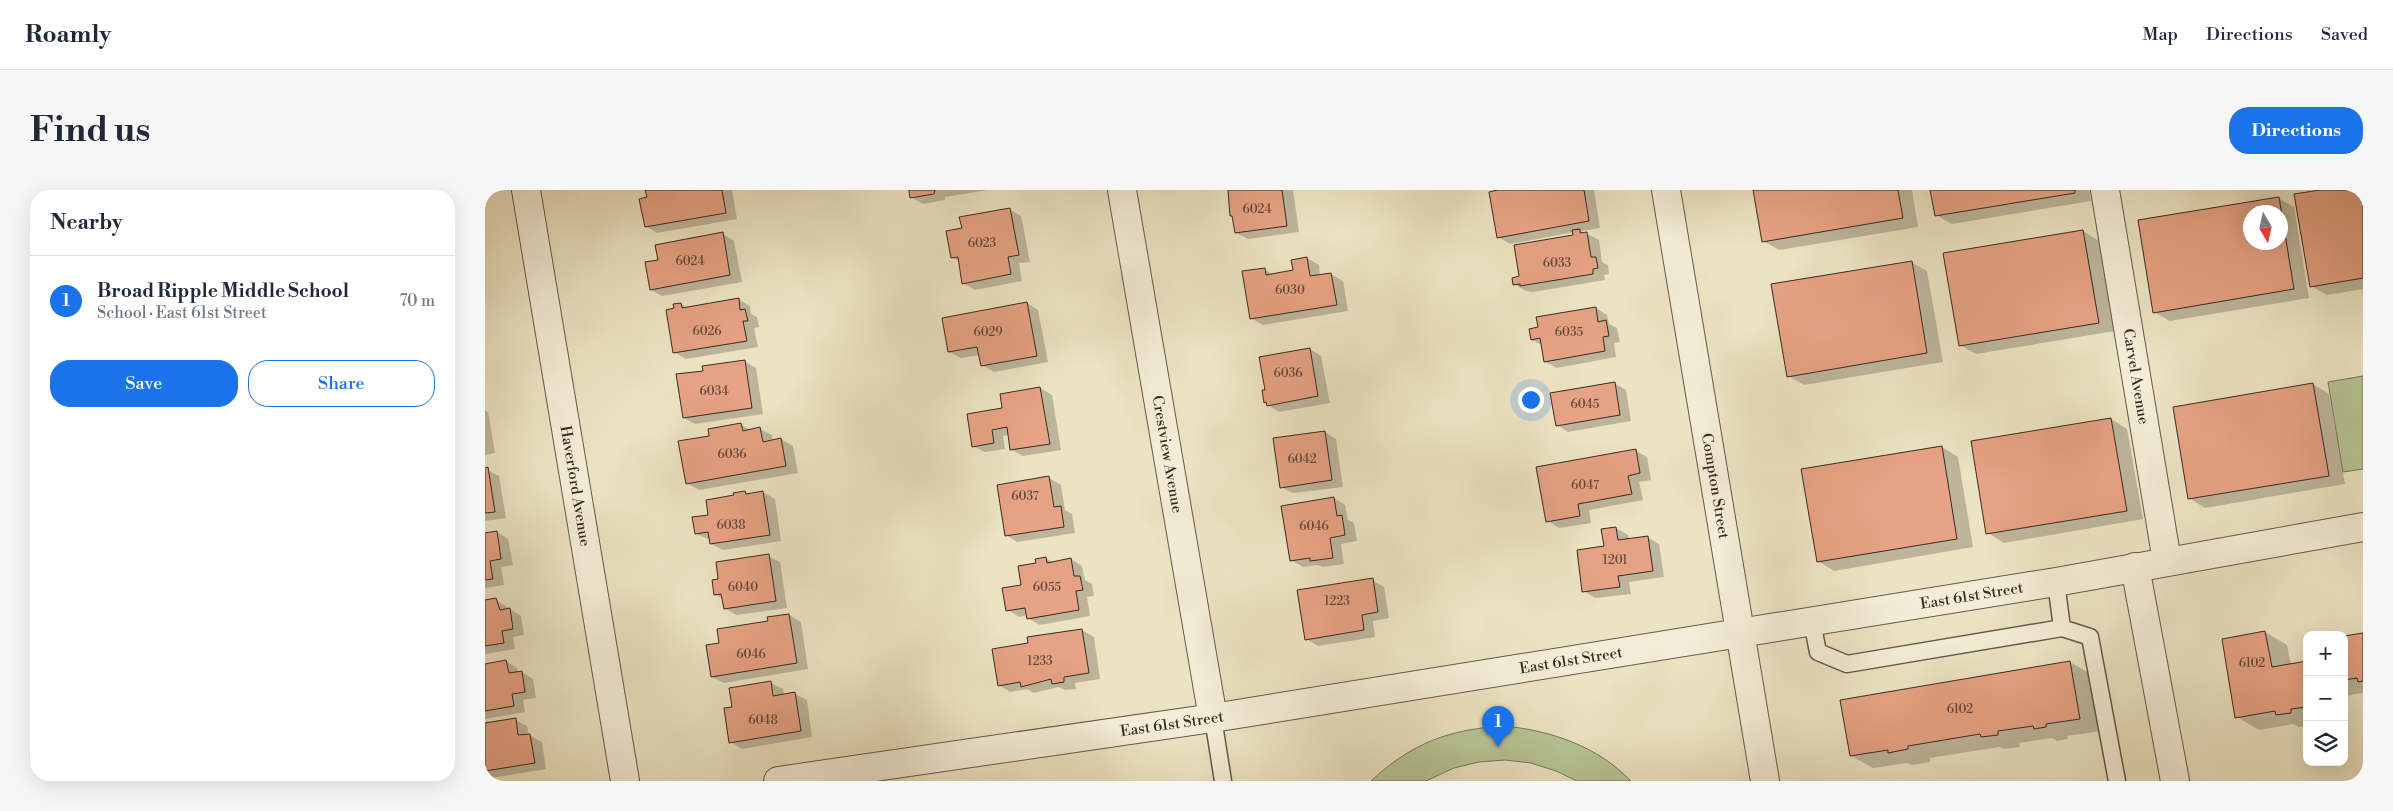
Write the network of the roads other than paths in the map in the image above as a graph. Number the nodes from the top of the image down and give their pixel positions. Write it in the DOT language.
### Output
graph roads {
  1 [pos="526,190"];
  2 [pos="1122,190"];
  3 [pos="1666,190"];
  4 [pos="2105,190"];
  5 [pos="2363,527"];
  6 [pos="2167,561"];
  7 [pos="2135,567"];
  8 [pos="2056,582"];
  9 [pos="1812,622"];
  10 [pos="2062,628"];
  11 [pos="1741,632"];
  12 [pos="1213,718"];
  13 [pos="625,781"];
  14 [pos="778,781"];
  15 [pos="1223,781"];
  16 [pos="1765,781"];
  17 [pos="2117,781"];
  18 [pos="2175,781"];
  1 -- 13 [label="street, Haverford Avenue"];
  2 -- 12 [label="street, Crestview Avenue"];
  3 -- 11 [label="street, Compton Street"];
  4 -- 6 [label="street, Carvel Avenue"];
  5 -- 6 [label="street, East 61st Street"];
  6 -- 7 [label="street, East 61st Street"];
  7 -- 8 [label="street, East 61st Street"];
  7 -- 18 [label="street"];
  8 -- 9 [label="street, East 61st Street"];
  8 -- 10 [label="lane"];
  9 -- 10 [label="lane"];
  9 -- 11 [label="street, East 61st Street"];
  10 -- 17 [label="lane"];
  11 -- 12 [label="street, East 61st Street"];
  11 -- 16 [label="street, Compton Street"];
  12 -- 14 [label="street, East 61st Street"];
  12 -- 15 [label="lane"];
}
